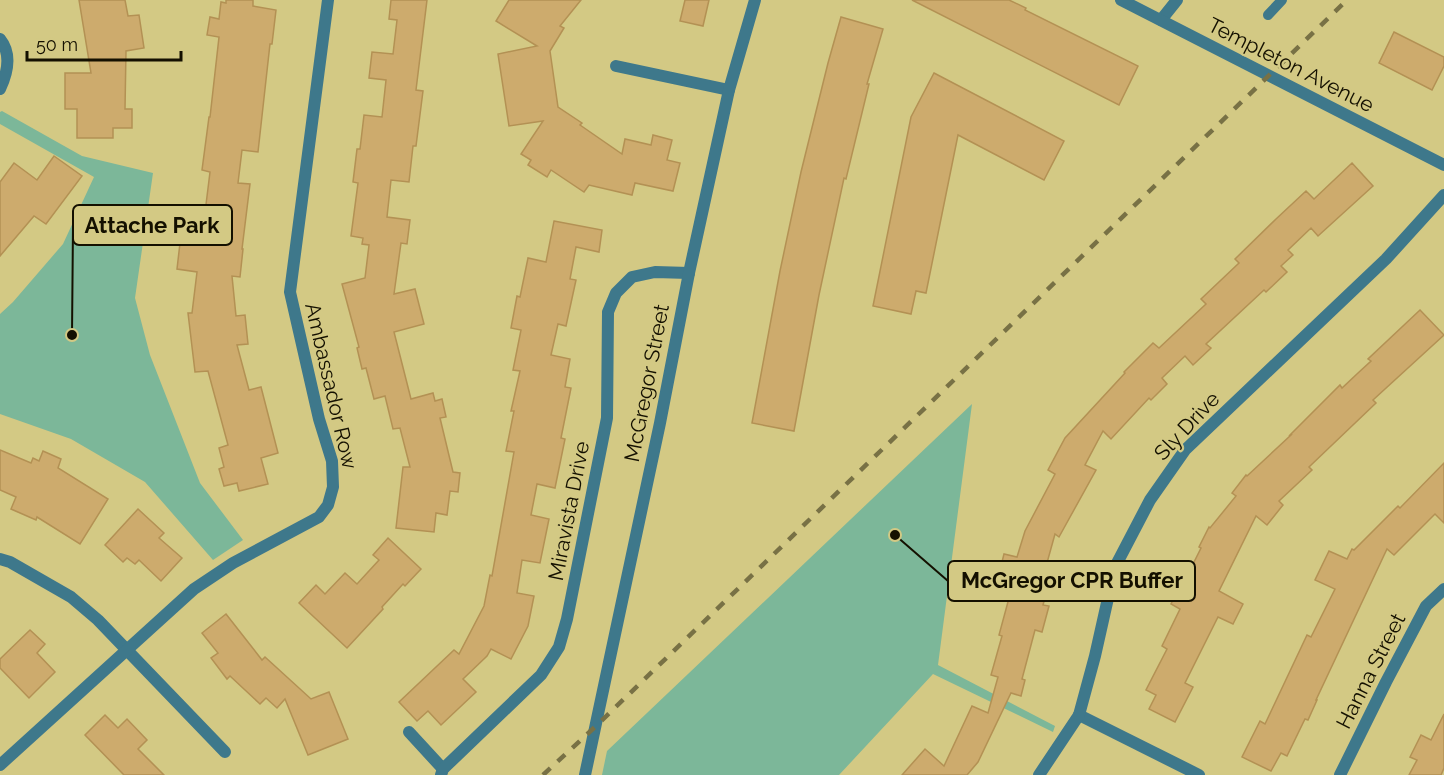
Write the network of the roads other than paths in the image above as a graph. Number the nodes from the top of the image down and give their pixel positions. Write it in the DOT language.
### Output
graph roads {
  1 [pos="327,0"];
  2 [pos="755,0"];
  3 [pos="1121,0"];
  4 [pos="1177,0"];
  5 [pos="1282,0"];
  6 [pos="1268,15"];
  7 [pos="1161,20"];
  8 [pos="0,39"];
  9 [pos="616,66"];
  10 [pos="0,89"];
  11 [pos="729,90"];
  12 [pos="1444,165"];
  13 [pos="1444,195"];
  14 [pos="689,273"];
  15 [pos="0,559"];
  16 [pos="1444,589"];
  17 [pos="127,650"];
  18 [pos="1079,715"];
  19 [pos="410,732"];
  20 [pos="225,752"];
  21 [pos="0,765"];
  22 [pos="442,772"];
  23 [pos="585,775"];
  24 [pos="1039,775"];
  25 [pos="1199,775"];
  26 [pos="1340,775"];
  1 -- 17 [label="street, Ambassador Row"];
  2 -- 11 [label="street, McGregor Street"];
  3 -- 7 [label="street, Templeton Avenue"];
  4 -- 7 [label="street"];
  5 -- 6 [label="lane"];
  7 -- 12 [label="street, Templeton Avenue"];
  8 -- 10 [label="street"];
  9 -- 11 [label="street"];
  11 -- 14 [label="street, McGregor Street"];
  13 -- 18 [label="street, Sly Drive"];
  14 -- 22 [label="street, Miravista Drive"];
  14 -- 23 [label="street, McGregor Street"];
  15 -- 17 [label="street"];
  16 -- 26 [label="street, Hanna Street"];
  17 -- 20 [label="street"];
  17 -- 21 [label="street, Ambassador Row"];
  18 -- 24 [label="street, Sly Drive"];
  18 -- 25 [label="street"];
  19 -- 22 [label="street, Miravista Drive"];
}
